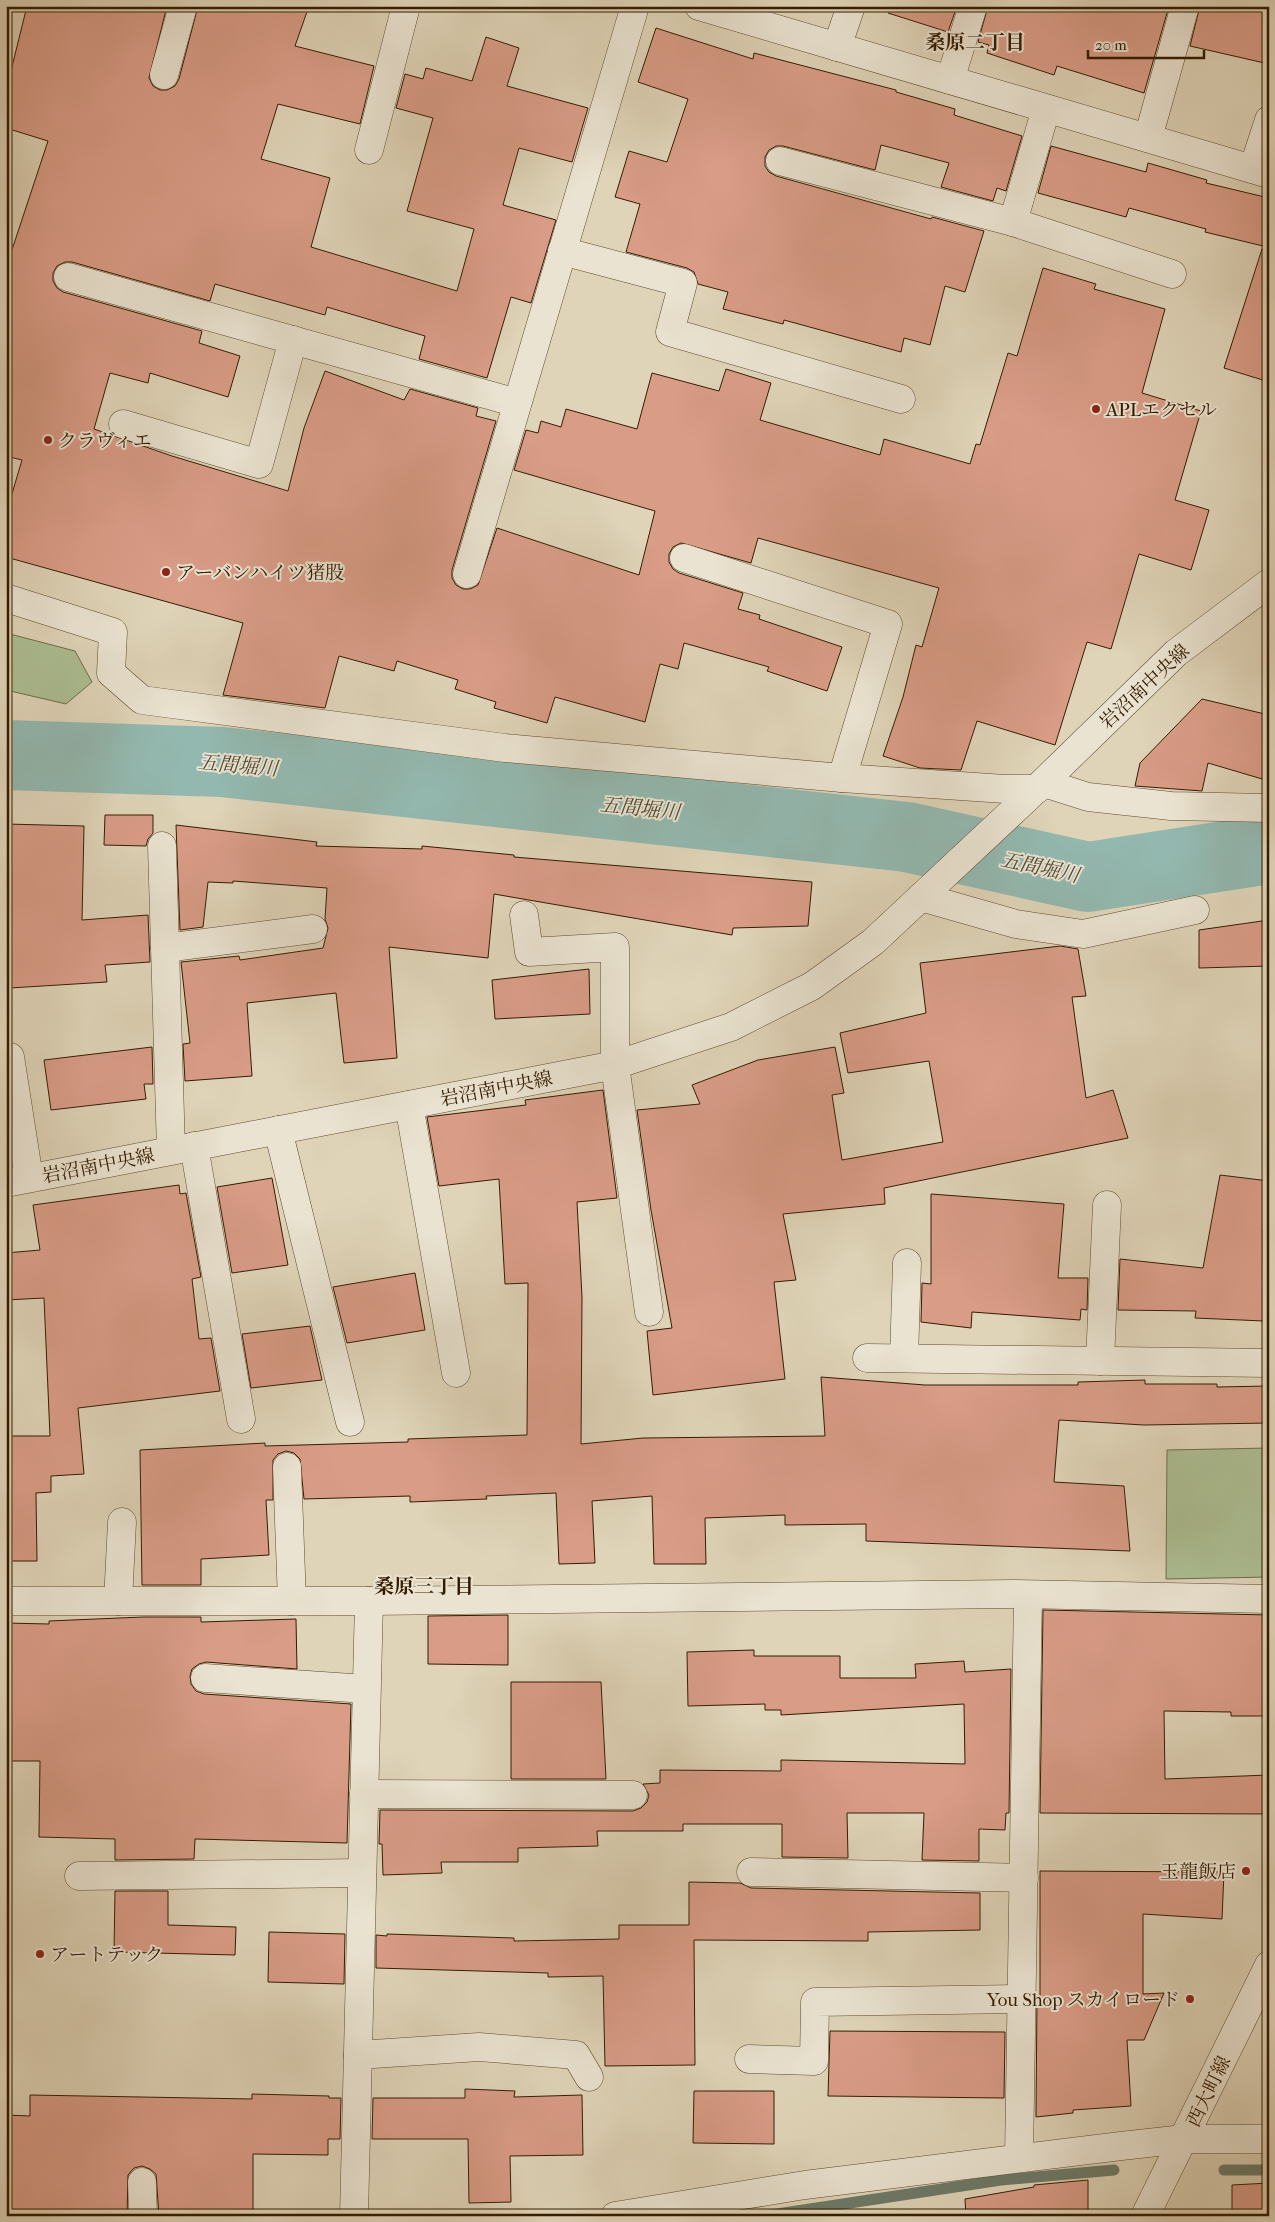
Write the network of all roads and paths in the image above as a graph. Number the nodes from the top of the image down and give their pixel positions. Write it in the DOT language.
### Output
graph roads {
  1 [pos="183,6"];
  2 [pos="406,6"];
  3 [pos="635,6"];
  4 [pos="699,6"];
  5 [pos="850,6"];
  6 [pos="973,6"];
  7 [pos="1186,6"];
  8 [pos="837,47"];
  9 [pos="164,75"];
  10 [pos="950,80"];
  11 [pos="1046,108"];
  12 [pos="1269,120"];
  13 [pos="1148,138"];
  14 [pos="369,150"];
  15 [pos="780,162"];
  16 [pos="1261,172"];
  17 [pos="1012,222"];
  18 [pos="562,251"];
  19 [pos="1172,274"];
  20 [pos="68,277"];
  21 [pos="293,340"];
  22 [pos="901,399"];
  23 [pos="517,404"];
  24 [pos="123,424"];
  25 [pos="684,558"];
  26 [pos="467,574"];
  27 [pos="1269,583"];
  28 [pos="6,598"];
  29 [pos="842,778"];
  30 [pos="1036,790"];
  31 [pos="1269,808"];
  32 [pos="162,846"];
  33 [pos="930,889"];
  34 [pos="1195,910"];
  35 [pos="524,915"];
  36 [pos="312,929"];
  37 [pos="165,948"];
  38 [pos="6,1058"];
  39 [pos="615,1065"];
  40 [pos="410,1105"];
  41 [pos="278,1130"];
  42 [pos="182,1148"];
  43 [pos="18,1181"];
  44 [pos="1107,1205"];
  45 [pos="907,1263"];
  46 [pos="649,1312"];
  47 [pos="867,1358"];
  48 [pos="904,1358"];
  49 [pos="1100,1361"];
  50 [pos="1269,1363"];
  51 [pos="456,1373"];
  52 [pos="241,1419"];
  53 [pos="350,1422"];
  54 [pos="287,1467"];
  55 [pos="122,1522"];
  56 [pos="1028,1595"];
  57 [pos="1269,1599"];
  58 [pos="6,1601"];
  59 [pos="118,1601"];
  60 [pos="292,1601"];
  61 [pos="369,1601"];
  62 [pos="205,1678"];
  63 [pos="366,1689"];
  64 [pos="364,1794"];
  65 [pos="633,1795"];
  66 [pos="751,1872"];
  67 [pos="362,1873"];
  68 [pos="79,1876"];
  69 [pos="1024,1878"];
  70 [pos="1269,1965"];
  71 [pos="1022,1999"];
  72 [pos="358,2055"];
  73 [pos="749,2059"];
  74 [pos="589,2077"];
  75 [pos="1184,2139"];
  76 [pos="1269,2139"];
  77 [pos="1019,2158"];
  78 [pos="142,2182"];
  79 [pos="142,2216"];
  80 [pos="354,2216"];
  81 [pos="615,2216"];
  82 [pos="1146,2216"];
  1 -- 9 [label="street"];
  2 -- 14 [label="street"];
  3 -- 18 [label="street"];
  4 -- 8 [label="street"];
  5 -- 8 [label="street"];
  6 -- 10 [label="street"];
  7 -- 13 [label="street"];
  8 -- 10 [label="street"];
  10 -- 11 [label="street"];
  11 -- 13 [label="street"];
  11 -- 17 [label="street"];
  12 -- 16 [label="street"];
  13 -- 16 [label="street"];
  15 -- 17 [label="street"];
  17 -- 19 [label="street"];
  18 -- 22 [label="street"];
  18 -- 23 [label="street"];
  20 -- 21 [label="street"];
  21 -- 23 [label="street"];
  21 -- 24 [label="street"];
  23 -- 26 [label="street"];
  25 -- 29 [label="street"];
  27 -- 30 [label="street, 岩沼南中央線"];
  28 -- 29 [label="street"];
  29 -- 30 [label="street"];
  30 -- 31 [label="street"];
  30 -- 33 [label="street, 岩沼南中央線"];
  32 -- 37 [label="street"];
  33 -- 34 [label="street"];
  33 -- 39 [label="street, 岩沼南中央線"];
  35 -- 39 [label="street"];
  36 -- 37 [label="street"];
  37 -- 42 [label="street"];
  38 -- 43 [label="street"];
  39 -- 40 [label="street, 岩沼南中央線"];
  39 -- 46 [label="street"];
  40 -- 41 [label="street, 岩沼南中央線"];
  40 -- 51 [label="street"];
  41 -- 42 [label="street, 岩沼南中央線"];
  41 -- 53 [label="street"];
  42 -- 43 [label="street, 岩沼南中央線"];
  42 -- 52 [label="street"];
  44 -- 49 [label="street"];
  45 -- 48 [label="street"];
  47 -- 48 [label="street"];
  48 -- 49 [label="street"];
  49 -- 50 [label="street"];
  54 -- 60 [label="street"];
  55 -- 59 [label="street"];
  56 -- 57 [label="street"];
  56 -- 61 [label="street"];
  56 -- 69 [label="street"];
  58 -- 59 [label="street"];
  59 -- 60 [label="street"];
  60 -- 61 [label="street"];
  61 -- 63 [label="street"];
  62 -- 63 [label="street"];
  63 -- 64 [label="street"];
  64 -- 65 [label="street"];
  64 -- 67 [label="street"];
  66 -- 69 [label="street"];
  67 -- 68 [label="street"];
  67 -- 72 [label="street"];
  69 -- 71 [label="street"];
  70 -- 75 [label="street, 西大町線"];
  71 -- 73 [label="street"];
  71 -- 77 [label="street"];
  72 -- 74 [label="street"];
  72 -- 80 [label="street"];
  75 -- 76 [label="street"];
  75 -- 77 [label="street"];
  75 -- 82 [label="street, 西大町線"];
  77 -- 81 [label="street"];
  78 -- 79 [label="street"];
}
